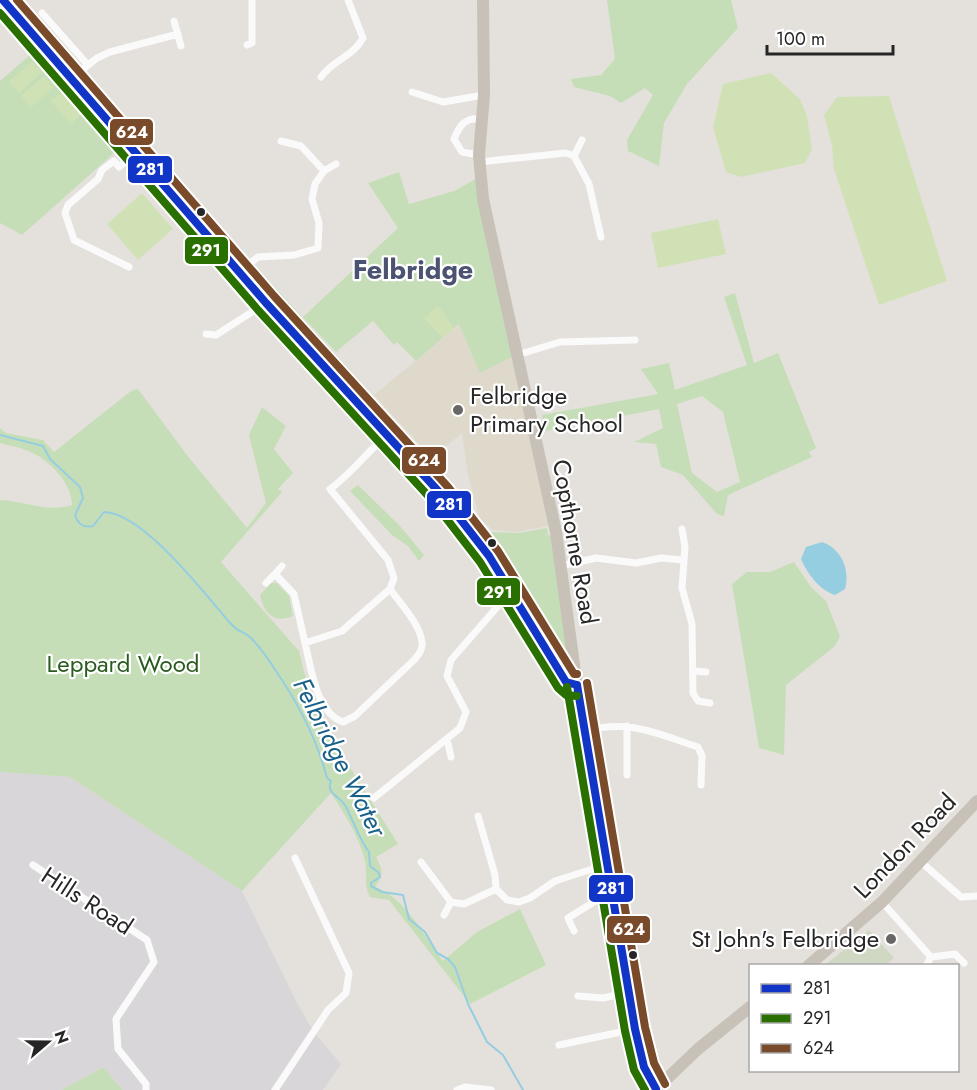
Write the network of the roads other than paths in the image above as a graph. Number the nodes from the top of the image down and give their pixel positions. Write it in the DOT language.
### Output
graph roads {
  1 [pos="3,0"];
  2 [pos="252,0"];
  3 [pos="348,0"];
  4 [pos="483,0"];
  5 [pos="42,13"];
  6 [pos="174,21"];
  7 [pos="178,34"];
  8 [pos="247,45"];
  9 [pos="181,46"];
  10 [pos="88,65"];
  11 [pos="321,77"];
  12 [pos="71,79"];
  13 [pos="412,92"];
  14 [pos="484,95"];
  15 [pos="482,119"];
  16 [pos="582,140"];
  17 [pos="280,141"];
  18 [pos="135,153"];
  19 [pos="574,156"];
  20 [pos="479,159"];
  21 [pos="336,164"];
  22 [pos="324,171"];
  23 [pos="601,237"];
  24 [pos="129,267"];
  25 [pos="240,271"];
  26 [pos="266,303"];
  27 [pos="206,334"];
  28 [pos="635,340"];
  29 [pos="516,355"];
  30 [pos="387,435"];
  31 [pos="682,529"];
  32 [pos="683,561"];
  33 [pos="282,566"];
  34 [pos="561,566"];
  35 [pos="275,574"];
  36 [pos="266,584"];
  37 [pos="390,589"];
  38 [pos="512,590"];
  39 [pos="305,643"];
  40 [pos="694,671"];
  41 [pos="706,672"];
  42 [pos="577,685"];
  43 [pos="710,703"];
  44 [pos="627,726"];
  45 [pos="584,731"];
  46 [pos="447,739"];
  47 [pos="452,757"];
  48 [pos="627,775"];
  49 [pos="701,785"];
  50 [pos="374,798"];
  51 [pos="977,801"];
  52 [pos="478,816"];
  53 [pos="295,858"];
  54 [pos="421,862"];
  55 [pos="921,862"];
  56 [pos="608,864"];
  57 [pos="33,865"];
  58 [pos="496,889"];
  59 [pos="613,895"];
  60 [pos="977,896"];
  61 [pos="451,902"];
  62 [pos="882,902"];
  63 [pos="444,915"];
  64 [pos="574,931"];
  65 [pos="930,957"];
  66 [pos="964,963"];
  67 [pos="810,964"];
  68 [pos="927,964"];
  69 [pos="630,992"];
  70 [pos="578,996"];
  71 [pos="749,1008"];
  72 [pos="635,1029"];
  73 [pos="559,1045"];
  74 [pos="655,1089"];
  75 [pos="146,1090"];
  76 [pos="275,1090"];
  77 [pos="457,1090"];
  78 [pos="491,1090"];
  1 -- 12 [label="street"];
  2 -- 8 [label="street"];
  3 -- 11 [label="street"];
  4 -- 14 [label="highway, Copthorne Road"];
  5 -- 10 [label="street"];
  6 -- 7 [label="street"];
  7 -- 9 [label="street"];
  7 -- 10 [label="street"];
  10 -- 12 [label="street"];
  12 -- 18 [label="street"];
  13 -- 14 [label="street"];
  14 -- 15 [label="highway, Copthorne Road"];
  15 -- 20 [label="highway, Copthorne Road"];
  15 -- 20 [label="street"];
  16 -- 19 [label="street"];
  17 -- 22 [label="street"];
  18 -- 24 [label="street"];
  18 -- 25 [label="street"];
  19 -- 20 [label="street"];
  19 -- 23 [label="street"];
  20 -- 29 [label="highway, Copthorne Road"];
  21 -- 22 [label="street"];
  22 -- 25 [label="street"];
  25 -- 26 [label="street"];
  26 -- 27 [label="street"];
  26 -- 30 [label="street"];
  28 -- 29 [label="street"];
  29 -- 34 [label="highway, Copthorne Road"];
  30 -- 37 [label="street"];
  30 -- 38 [label="street"];
  31 -- 32 [label="street"];
  32 -- 34 [label="street"];
  32 -- 40 [label="street"];
  33 -- 35 [label="street"];
  34 -- 42 [label="highway, Copthorne Road"];
  35 -- 36 [label="street"];
  35 -- 39 [label="street"];
  37 -- 39 [label="street"];
  37 -- 39 [label="street"];
  38 -- 42 [label="street"];
  38 -- 46 [label="street"];
  40 -- 41 [label="street"];
  40 -- 43 [label="street"];
  42 -- 45 [label="highway, Copthorne Road"];
  44 -- 45 [label="street"];
  44 -- 48 [label="street"];
  44 -- 49 [label="street"];
  45 -- 56 [label="highway, Copthorne Road"];
  46 -- 47 [label="street"];
  46 -- 50 [label="street"];
  51 -- 55 [label="highway, London Road"];
  52 -- 58 [label="street"];
  53 -- 76 [label="street"];
  54 -- 61 [label="street"];
  55 -- 60 [label="street"];
  55 -- 62 [label="highway, London Road"];
  56 -- 58 [label="street"];
  56 -- 59 [label="highway, Copthorne Road"];
  57 -- 75 [label="street, Hills Road"];
  58 -- 61 [label="street"];
  59 -- 64 [label="street"];
  59 -- 69 [label="highway, Copthorne Road"];
  61 -- 63 [label="street"];
  62 -- 65 [label="street"];
  62 -- 67 [label="highway, London Road"];
  65 -- 66 [label="street"];
  65 -- 68 [label="street"];
  69 -- 70 [label="street"];
  69 -- 72 [label="highway, Copthorne Road"];
  71 -- 74 [label="highway"];
  72 -- 73 [label="street"];
  72 -- 74 [label="highway, Copthorne Road"];
  77 -- 78 [label="street"];
}
